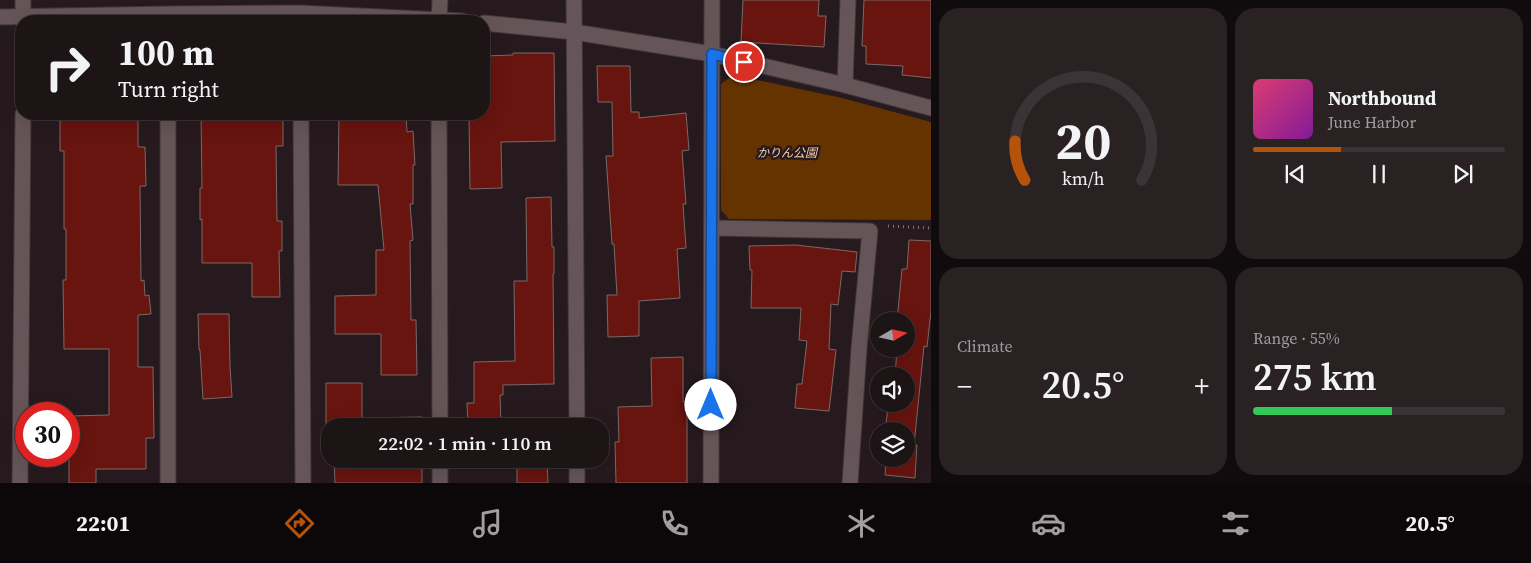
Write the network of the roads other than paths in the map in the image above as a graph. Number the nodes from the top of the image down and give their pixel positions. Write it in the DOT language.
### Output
graph roads {
  1 [pos="23,0"];
  2 [pos="440,0"];
  3 [pos="574,0"];
  4 [pos="712,0"];
  5 [pos="848,0"];
  6 [pos="301,11"];
  7 [pos="169,12"];
  8 [pos="23,15"];
  9 [pos="106,15"];
  10 [pos="362,15"];
  11 [pos="439,15"];
  12 [pos="0,17"];
  13 [pos="15,18"];
  14 [pos="490,24"];
  15 [pos="574,32"];
  16 [pos="712,54"];
  17 [pos="845,86"];
  18 [pos="931,108"];
  19 [pos="23,120"];
  20 [pos="168,120"];
  21 [pos="301,120"];
  22 [pos="440,120"];
  23 [pos="712,228"];
  24 [pos="440,418"];
  25 [pos="577,418"];
  26 [pos="440,468"];
  27 [pos="577,468"];
  28 [pos="20,483"];
  29 [pos="168,483"];
  30 [pos="303,483"];
  31 [pos="440,483"];
  32 [pos="577,483"];
  33 [pos="711,483"];
  34 [pos="850,483"];
  1 -- 8 [label="street"];
  2 -- 11 [label="street"];
  3 -- 15 [label="street"];
  4 -- 16 [label="street"];
  5 -- 17 [label="street"];
  6 -- 7 [label="street"];
  6 -- 10 [label="street"];
  7 -- 9 [label="street"];
  12 -- 13 [label="street"];
  14 -- 15 [label="street"];
  15 -- 16 [label="street"];
  15 -- 25 [label="street"];
  16 -- 17 [label="street"];
  16 -- 23 [label="street"];
  17 -- 18 [label="street"];
  19 -- 28 [label="street"];
  20 -- 29 [label="street"];
  21 -- 30 [label="street"];
  22 -- 24 [label="street"];
  23 -- 33 [label="street"];
  23 -- 34 [label="street"];
  26 -- 31 [label="street"];
  27 -- 32 [label="street"];
}
